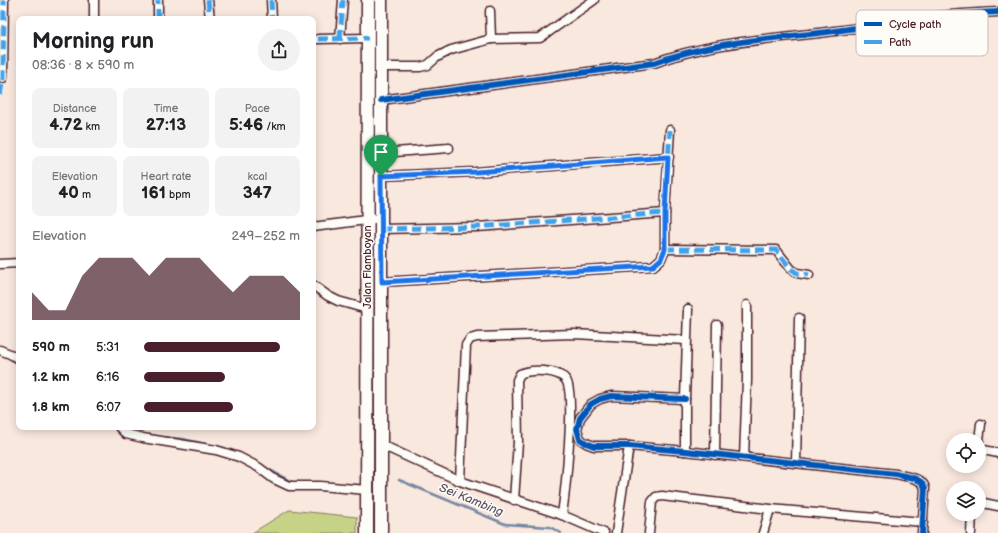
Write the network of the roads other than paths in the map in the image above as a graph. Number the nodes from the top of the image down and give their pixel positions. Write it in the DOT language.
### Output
graph roads {
  1 [pos="4,0"];
  2 [pos="94,0"];
  3 [pos="158,0"];
  4 [pos="208,0"];
  5 [pos="271,0"];
  6 [pos="343,0"];
  7 [pos="368,0"];
  8 [pos="381,0"];
  9 [pos="386,0"];
  10 [pos="594,0"];
  11 [pos="490,12"];
  12 [pos="988,12"];
  13 [pos="998,12"];
  14 [pos="94,16"];
  15 [pos="158,16"];
  16 [pos="210,16"];
  17 [pos="272,16"];
  18 [pos="856,28"];
  19 [pos="368,38"];
  20 [pos="318,39"];
  21 [pos="340,39"];
  22 [pos="491,39"];
  23 [pos="381,66"];
  24 [pos="3,78"];
  25 [pos="381,100"];
  26 [pos="670,130"];
  27 [pos="449,148"];
  28 [pos="381,153"];
  29 [pos="668,157"];
  30 [pos="381,176"];
  31 [pos="665,213"];
  32 [pos="367,221"];
  33 [pos="381,224"];
  34 [pos="316,227"];
  35 [pos="665,249"];
  36 [pos="16,263"];
  37 [pos="0,264"];
  38 [pos="809,275"];
  39 [pos="382,282"];
  40 [pos="316,287"];
  41 [pos="747,305"];
  42 [pos="367,309"];
  43 [pos="688,309"];
  44 [pos="799,318"];
  45 [pos="717,325"];
  46 [pos="686,340"];
  47 [pos="0,350"];
  48 [pos="16,357"];
  49 [pos="685,399"];
  50 [pos="982,424"];
  51 [pos="122,430"];
  52 [pos="980,433"];
  53 [pos="580,440"];
  54 [pos="569,441"];
  55 [pos="382,445"];
  56 [pos="629,446"];
  57 [pos="685,450"];
  58 [pos="986,451"];
  59 [pos="998,454"];
  60 [pos="715,455"];
  61 [pos="744,457"];
  62 [pos="796,463"];
  63 [pos="460,481"];
  64 [pos="367,487"];
  65 [pos="514,500"];
  66 [pos="986,503"];
  67 [pos="998,506"];
  68 [pos="770,509"];
  69 [pos="562,515"];
  70 [pos="972,521"];
  71 [pos="923,522"];
  72 [pos="367,533"];
  73 [pos="381,533"];
  74 [pos="604,533"];
  75 [pos="616,533"];
  76 [pos="649,533"];
  77 [pos="763,533"];
  78 [pos="922,533"];
  79 [pos="971,533"];
  1 -- 24 [label="street"];
  2 -- 14 [label="street"];
  3 -- 15 [label="street"];
  4 -- 16 [label="street"];
  5 -- 17 [label="street"];
  6 -- 21 [label="street"];
  7 -- 19 [label="main road, Jalan Flamboyan"];
  8 -- 9 [label="street"];
  8 -- 23 [label="main road, Jalan Flamboyan"];
  10 -- 22 [label="street"];
  11 -- 22 [label="street"];
  12 -- 13 [label="street"];
  18 -- 25 [label="street"];
  19 -- 21 [label="street"];
  19 -- 32 [label="main road, Jalan Flamboyan"];
  20 -- 21 [label="street"];
  22 -- 23 [label="street"];
  23 -- 25 [label="main road, Jalan Flamboyan"];
  25 -- 28 [label="main road, Jalan Flamboyan"];
  26 -- 29 [label="street"];
  27 -- 28 [label="street"];
  28 -- 30 [label="main road, Jalan Flamboyan"];
  29 -- 30 [label="street"];
  29 -- 31 [label="street"];
  30 -- 33 [label="main road, Jalan Flamboyan"];
  31 -- 33 [label="street"];
  31 -- 35 [label="street"];
  32 -- 33 [label="street"];
  32 -- 34 [label="street"];
  32 -- 42 [label="main road, Jalan Flamboyan"];
  33 -- 39 [label="main road, Jalan Flamboyan"];
  35 -- 38 [label="street"];
  35 -- 39 [label="street"];
  36 -- 37 [label="street"];
  39 -- 55 [label="main road, Jalan Flamboyan"];
  40 -- 42 [label="street"];
  41 -- 61 [label="street"];
  42 -- 64 [label="main road, Jalan Flamboyan"];
  43 -- 46 [label="street"];
  44 -- 62 [label="street"];
  45 -- 60 [label="street"];
  46 -- 49 [label="street"];
  46 -- 63 [label="street"];
  47 -- 48 [label="street"];
  49 -- 53 [label="street"];
  49 -- 57 [label="street"];
  50 -- 52 [label="street"];
  51 -- 64 [label="street"];
  53 -- 54 [label="street"];
  53 -- 56 [label="street"];
  54 -- 65 [label="street"];
  54 -- 69 [label="street"];
  55 -- 63 [label="street"];
  55 -- 73 [label="main road, Jalan Flamboyan"];
  56 -- 57 [label="street"];
  56 -- 75 [label="street"];
  57 -- 60 [label="street"];
  58 -- 59 [label="street"];
  60 -- 61 [label="street"];
  61 -- 62 [label="street"];
  62 -- 71 [label="street"];
  63 -- 65 [label="street"];
  64 -- 72 [label="main road, Jalan Flamboyan"];
  65 -- 69 [label="street"];
  66 -- 67 [label="street"];
  68 -- 71 [label="street"];
  68 -- 76 [label="street"];
  68 -- 77 [label="street"];
  69 -- 74 [label="street"];
  70 -- 79 [label="street"];
  71 -- 78 [label="street"];
}
